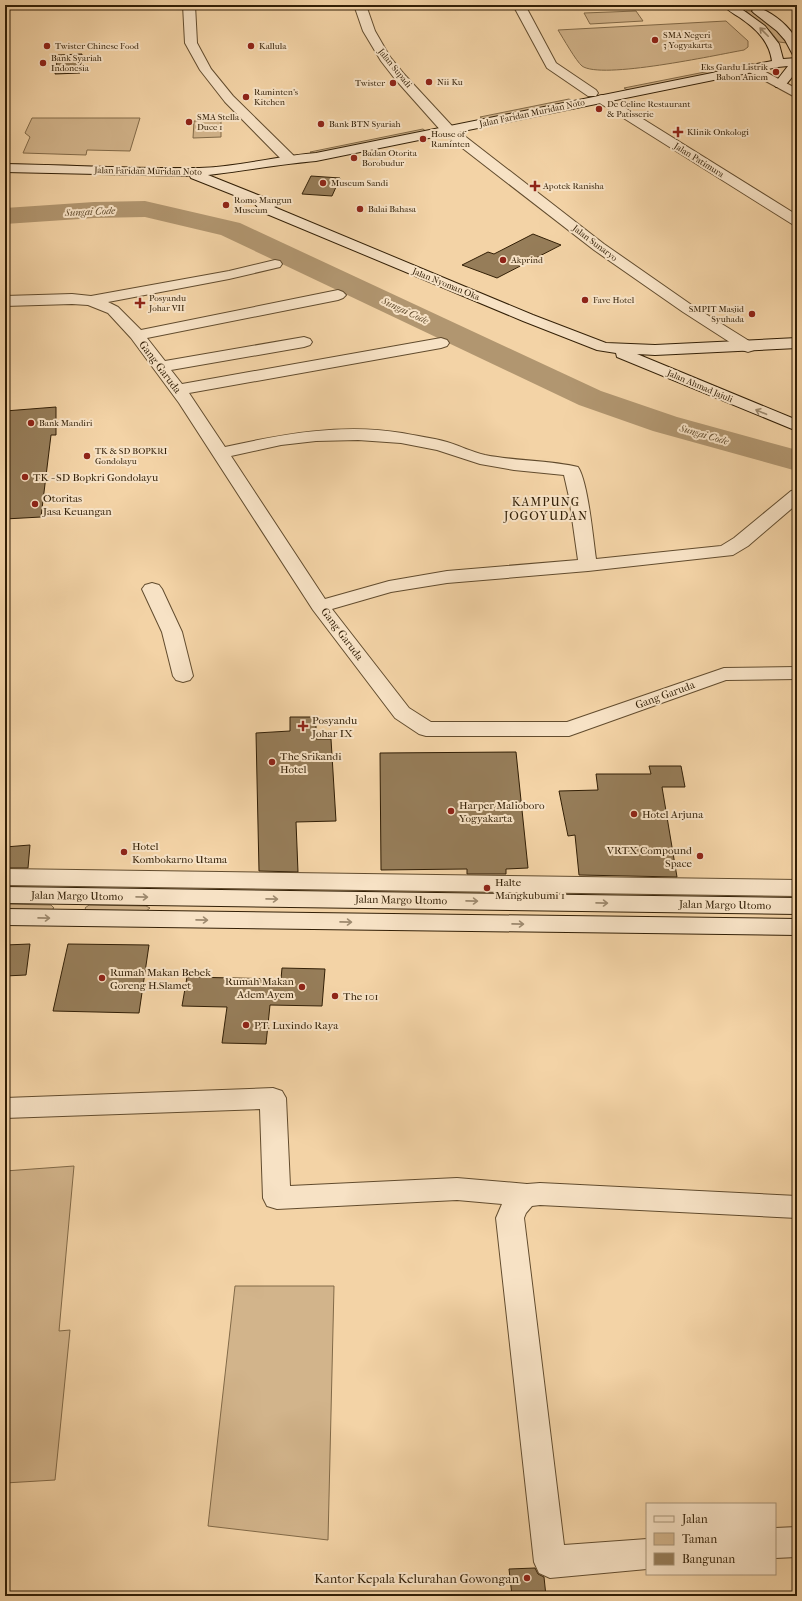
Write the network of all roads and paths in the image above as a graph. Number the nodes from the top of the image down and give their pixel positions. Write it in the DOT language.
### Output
graph roads {
  1 [pos="189,5"];
  2 [pos="360,5"];
  3 [pos="519,5"];
  4 [pos="748,5"];
  5 [pos="732,7"];
  6 [pos="797,52"];
  7 [pos="797,55"];
  8 [pos="778,59"];
  9 [pos="797,62"];
  10 [pos="746,66"];
  11 [pos="780,84"];
  12 [pos="797,94"];
  13 [pos="597,96"];
  14 [pos="446,126"];
  15 [pos="289,159"];
  16 [pos="5,168"];
  17 [pos="186,173"];
  18 [pos="797,221"];
  19 [pos="275,264"];
  20 [pos="338,295"];
  21 [pos="5,301"];
  22 [pos="91,301"];
  23 [pos="534,315"];
  24 [pos="137,335"];
  25 [pos="304,342"];
  26 [pos="441,343"];
  27 [pos="797,344"];
  28 [pos="603,347"];
  29 [pos="748,347"];
  30 [pos="641,350"];
  31 [pos="161,367"];
  32 [pos="178,390"];
  33 [pos="797,426"];
  34 [pos="220,454"];
  35 [pos="797,495"];
  36 [pos="588,565"];
  37 [pos="152,589"];
  38 [pos="320,606"];
  39 [pos="797,673"];
  40 [pos="183,676"];
  41 [pos="5,877"];
  42 [pos="797,888"];
  43 [pos="5,895"];
  44 [pos="797,906"];
  45 [pos="70,907"];
  46 [pos="570,914"];
  47 [pos="5,917"];
  48 [pos="797,927"];
  49 [pos="5,1108"];
  50 [pos="527,1195"];
  51 [pos="797,1207"];
  52 [pos="797,1542"];
  53 [pos="776,1543"];
  54 [pos="646,1554"];
  1 -- 15 [label="street"];
  2 -- 14 [label="street, Jalan Supadi"];
  3 -- 13 [label="street, Jalan Patimura"];
  4 -- 6 [label="street"];
  8 -- 5 [label="street, one-way"];
  7 -- 8 [label="street"];
  8 -- 9 [label="street"];
  8 -- 10 [label="street, Jalan Faridan Muridan Noto"];
  9 -- 11 [label="street"];
  10 -- 11 [label="street"];
  10 -- 13 [label="street, Jalan Faridan Muridan Noto"];
  11 -- 12 [label="street"];
  13 -- 14 [label="street, Jalan Faridan Muridan Noto"];
  13 -- 18 [label="street, Jalan Patimura"];
  14 -- 15 [label="street, Jalan Faridan Muridan Noto"];
  14 -- 29 [label="street, Jalan Sunaryo"];
  15 -- 17 [label="street, Jalan Faridan Muridan Noto"];
  16 -- 17 [label="street, Jalan Faridan Muridan Noto"];
  17 -- 23 [label="street, Jalan Nyoman Oka"];
  19 -- 22 [label="street"];
  20 -- 24 [label="street"];
  21 -- 22 [label="street, Gang Garuda"];
  22 -- 24 [label="street, Gang Garuda"];
  23 -- 28 [label="street, Jalan Nyoman Oka"];
  23 -- 30 [label="street, Jalan Nyoman Oka"];
  24 -- 31 [label="street, Gang Garuda"];
  25 -- 31 [label="street"];
  26 -- 32 [label="street"];
  27 -- 29 [label="street, Jalan Nyoman Oka"];
  28 -- 30 [label="street, Jalan Nyoman Oka"];
  33 -- 28 [label="street, Jalan Ahmad Jajuli, one-way"];
  29 -- 30 [label="street, Jalan Nyoman Oka"];
  31 -- 32 [label="street, Gang Garuda"];
  32 -- 34 [label="street, Gang Garuda"];
  34 -- 36 [label="street"];
  34 -- 38 [label="street, Gang Garuda"];
  35 -- 36 [label="street"];
  36 -- 38 [label="street"];
  37 -- 40 [label="street"];
  38 -- 39 [label="street, Gang Garuda"];
  41 -- 42 [label="street"];
  43 -- 45 [label="street, Jalan Margo Utomo"];
  46 -- 44 [label="street, Jalan Margo Utomo, one-way"];
  45 -- 46 [label="street, Jalan Margo Utomo, one-way"];
  47 -- 45 [label="street, Jalan Margo Utomo, one-way"];
  46 -- 48 [label="street, Jalan Margo Utomo"];
  49 -- 50 [label="street"];
  50 -- 51 [label="street"];
  50 -- 54 [label="street"];
  52 -- 53 [label="street"];
}
